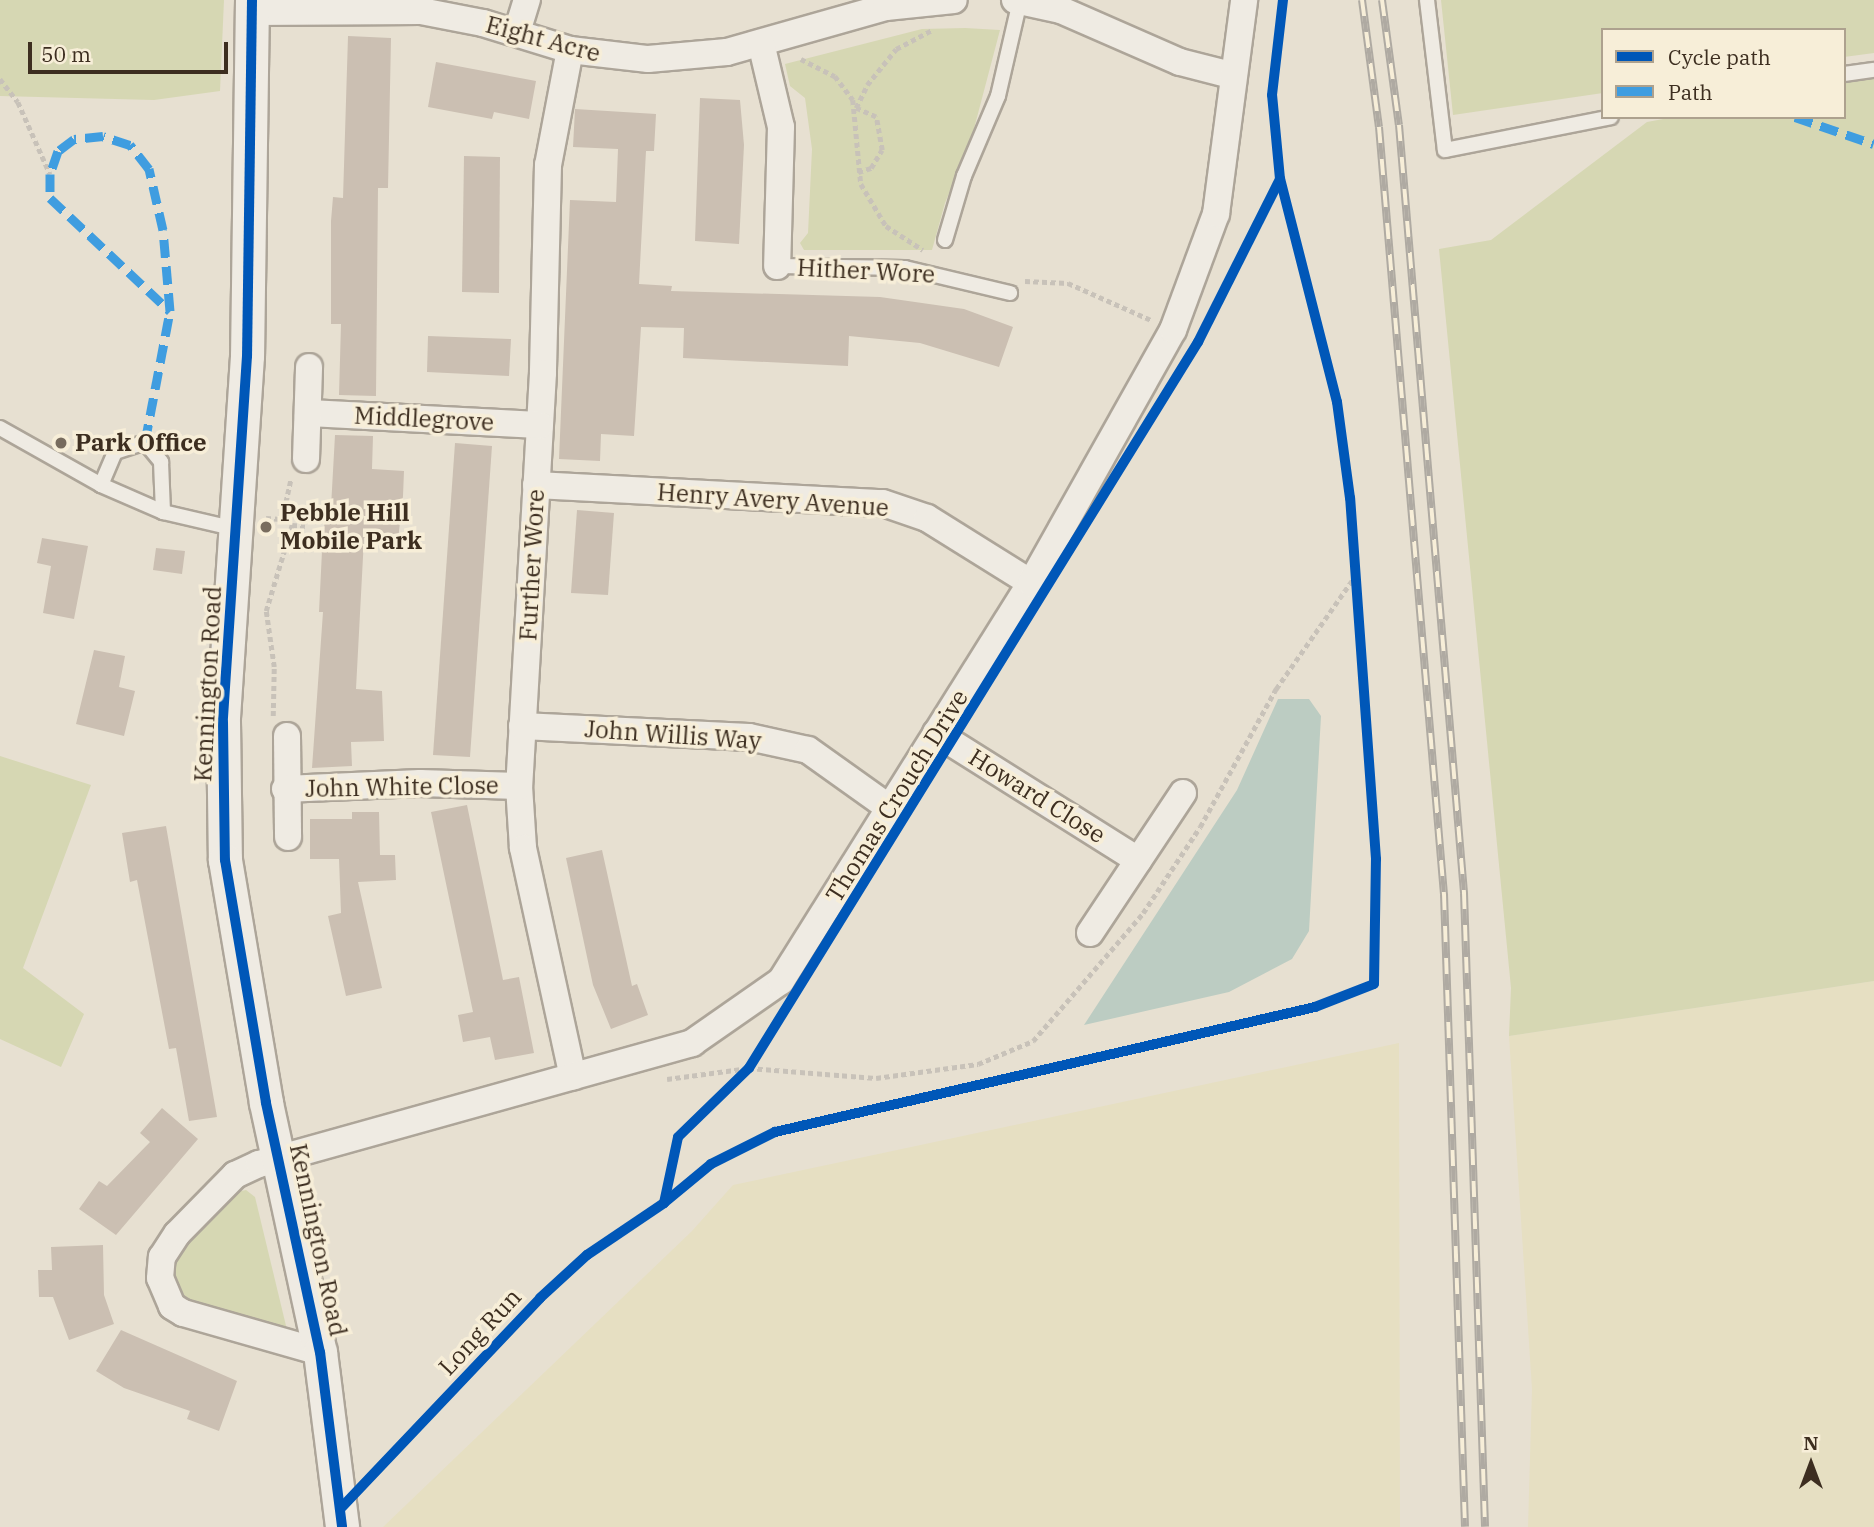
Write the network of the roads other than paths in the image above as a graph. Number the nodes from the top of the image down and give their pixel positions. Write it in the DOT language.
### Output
graph roads {
  1 [pos="527,0"];
  2 [pos="954,0"];
  3 [pos="1244,0"];
  4 [pos="1427,0"];
  5 [pos="1017,1"];
  6 [pos="352,5"];
  7 [pos="251,6"];
  8 [pos="517,32"];
  9 [pos="761,43"];
  10 [pos="570,50"];
  11 [pos="1874,70"];
  12 [pos="1846,74"];
  13 [pos="1231,75"];
  14 [pos="1601,119"];
  15 [pos="945,240"];
  16 [pos="777,266"];
  17 [pos="1010,293"];
  18 [pos="309,367"];
  19 [pos="307,413"];
  20 [pos="540,425"];
  21 [pos="0,428"];
  22 [pos="306,459"];
  23 [pos="101,485"];
  24 [pos="536,485"];
  25 [pos="163,512"];
  26 [pos="252,524"];
  27 [pos="1031,583"];
  28 [pos="522,726"];
  29 [pos="936,733"];
  30 [pos="287,736"];
  31 [pos="519,786"];
  32 [pos="285,789"];
  33 [pos="1183,793"];
  34 [pos="888,807"];
  35 [pos="288,837"];
  36 [pos="1138,860"];
  37 [pos="1090,933"];
  38 [pos="573,1077"];
  39 [pos="280,1160"];
  40 [pos="320,1352"];
  41 [pos="342,1527"];
  1 -- 8 [label="street"];
  2 -- 9 [label="street, Eight Acre"];
  3 -- 13 [label="street, Thomas Crouch Drive"];
  4 -- 14 [label="lane"];
  5 -- 13 [label="street"];
  5 -- 15 [label="lane"];
  6 -- 7 [label="street, Eight Acre"];
  6 -- 8 [label="street, Eight Acre"];
  7 -- 26 [label="street, Kennington Road"];
  8 -- 10 [label="street, Eight Acre"];
  9 -- 10 [label="street, Eight Acre"];
  9 -- 16 [label="street, Hither Wore"];
  10 -- 20 [label="street, Further Wore"];
  11 -- 12 [label="lane"];
  13 -- 27 [label="street, Thomas Crouch Drive"];
  16 -- 17 [label="lane, Hither Wore"];
  18 -- 19 [label="street"];
  19 -- 20 [label="street, Middlegrove"];
  19 -- 22 [label="street"];
  20 -- 24 [label="street, Further Wore"];
  21 -- 23 [label="lane"];
  23 -- 25 [label="lane"];
  23 -- 25 [label="lane"];
  24 -- 27 [label="street, Henry Avery Avenue"];
  24 -- 28 [label="street, Further Wore"];
  25 -- 26 [label="lane"];
  26 -- 39 [label="street, Kennington Road"];
  27 -- 29 [label="street, Thomas Crouch Drive"];
  28 -- 31 [label="street, Further Wore"];
  28 -- 34 [label="street, John Willis Way"];
  29 -- 34 [label="street, Thomas Crouch Drive"];
  29 -- 36 [label="street, Howard Close"];
  30 -- 32 [label="street, John White Close"];
  31 -- 32 [label="street, John White Close"];
  31 -- 38 [label="street, Further Wore"];
  32 -- 35 [label="street, John White Close"];
  33 -- 36 [label="street"];
  34 -- 38 [label="street, Thomas Crouch Drive"];
  36 -- 37 [label="street"];
  38 -- 39 [label="street, Thomas Crouch Drive"];
  39 -- 40 [label="street, Kennington Road"];
  39 -- 40 [label="street, Thomas Crouch Drive"];
  40 -- 41 [label="street, Kennington Road"];
}
